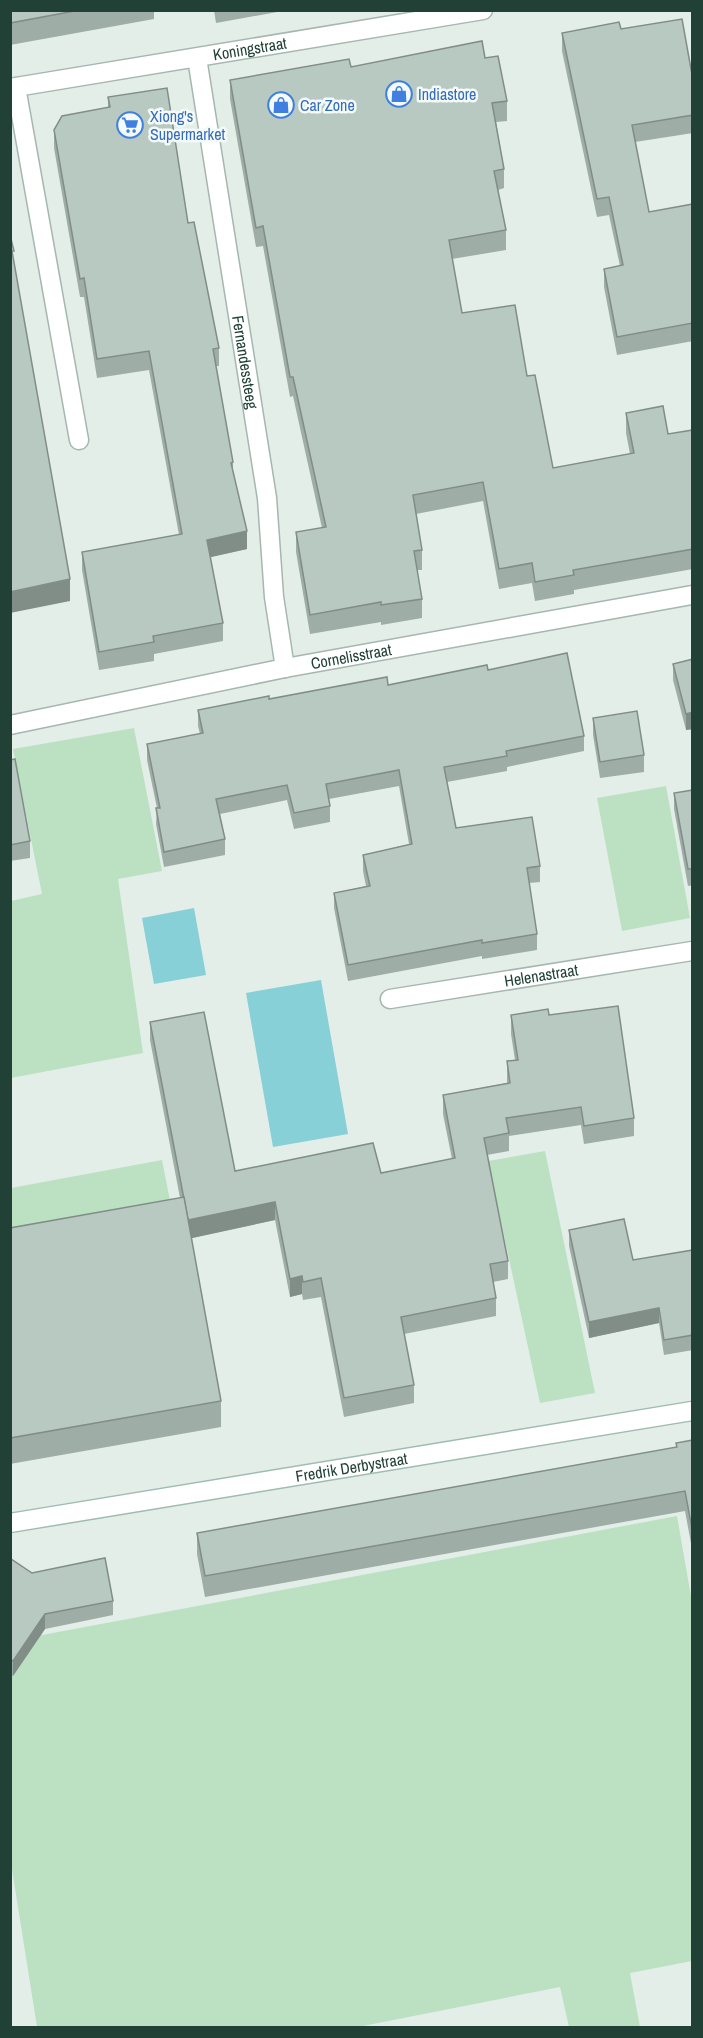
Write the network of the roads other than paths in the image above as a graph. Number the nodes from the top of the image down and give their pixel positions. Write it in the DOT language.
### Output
graph roads {
  1 [pos="483,10"];
  2 [pos="197,58"];
  3 [pos="12,87"];
  4 [pos="79,440"];
  5 [pos="693,595"];
  6 [pos="285,668"];
  7 [pos="10,725"];
  8 [pos="693,951"];
  9 [pos="390,999"];
  10 [pos="693,1411"];
  11 [pos="10,1522"];
  1 -- 2 [label="street, Koningstraat"];
  2 -- 3 [label="street, Koningstraat"];
  2 -- 6 [label="street, Fernandessteeg"];
  3 -- 4 [label="street"];
  5 -- 6 [label="street, Cornelisstraat"];
  6 -- 7 [label="street, Cornelisstraat"];
  8 -- 9 [label="street, Helenastraat"];
  10 -- 11 [label="street, Fredrik Derbystraat"];
}
